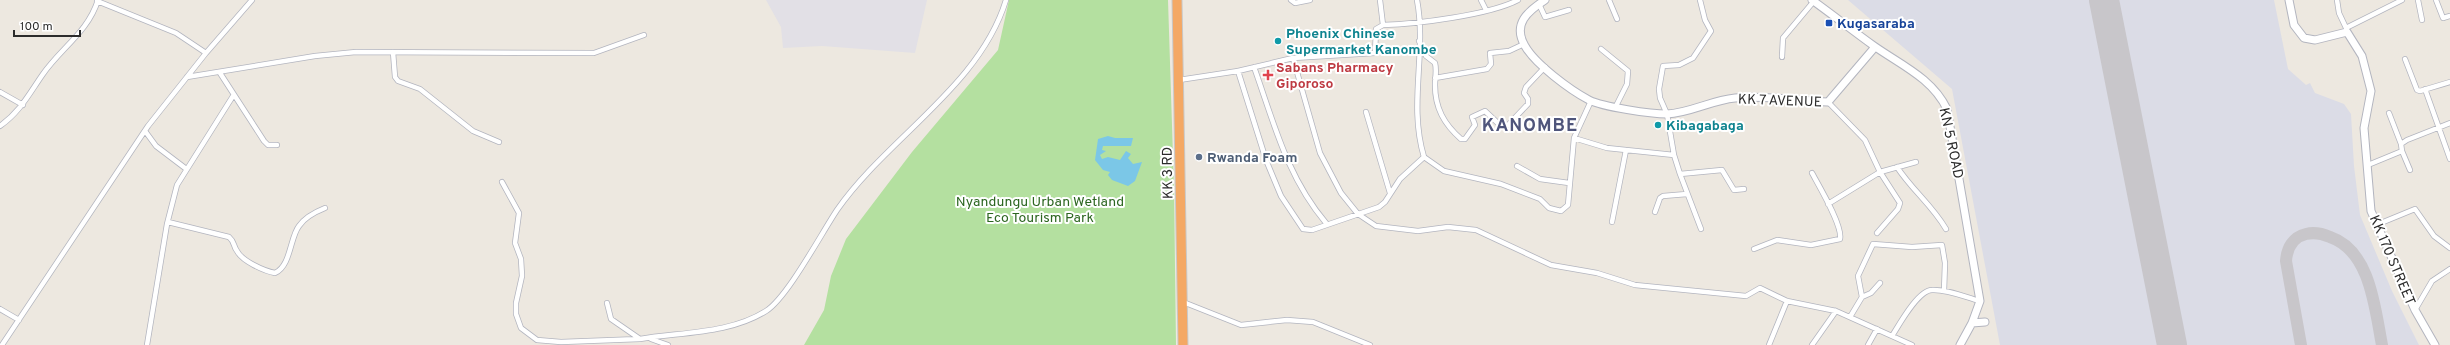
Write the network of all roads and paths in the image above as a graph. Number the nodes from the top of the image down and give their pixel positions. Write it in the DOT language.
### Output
graph roads {
  1 [pos="252,0"];
  2 [pos="1006,0"];
  3 [pos="1178,0"];
  4 [pos="1291,0"];
  5 [pos="1310,0"];
  6 [pos="1380,0"];
  7 [pos="1417,0"];
  8 [pos="1481,0"];
  9 [pos="1518,0"];
  10 [pos="1609,0"];
  11 [pos="1700,0"];
  12 [pos="2289,0"];
  13 [pos="2337,0"];
  14 [pos="2402,0"];
  15 [pos="2418,0"];
  16 [pos="2436,0"];
  17 [pos="98,1"];
  18 [pos="1813,1"];
  19 [pos="1542,2"];
  20 [pos="1486,10"];
  21 [pos="1568,10"];
  22 [pos="2450,16"];
  23 [pos="1617,19"];
  24 [pos="2422,20"];
  25 [pos="1421,22"];
  26 [pos="1383,25"];
  27 [pos="2347,30"];
  28 [pos="644,35"];
  29 [pos="1419,41"];
  30 [pos="1524,44"];
  31 [pos="1875,47"];
  32 [pos="1601,49"];
  33 [pos="393,52"];
  34 [pos="206,53"];
  35 [pos="1782,57"];
  36 [pos="1293,58"];
  37 [pos="2405,59"];
  38 [pos="1254,67"];
  39 [pos="1545,67"];
  40 [pos="1238,71"];
  41 [pos="220,73"];
  42 [pos="187,77"];
  43 [pos="1435,78"];
  44 [pos="1179,80"];
  45 [pos="2450,82"];
  46 [pos="2425,90"];
  47 [pos="0,92"];
  48 [pos="233,96"];
  49 [pos="1591,101"];
  50 [pos="1828,102"];
  51 [pos="23,106"];
  52 [pos="1616,106"];
  53 [pos="1366,112"];
  54 [pos="2389,113"];
  55 [pos="1667,114"];
  56 [pos="2450,123"];
  57 [pos="0,126"];
  58 [pos="2439,127"];
  59 [pos="145,131"];
  60 [pos="1574,138"];
  61 [pos="499,142"];
  62 [pos="2401,144"];
  63 [pos="277,145"];
  64 [pos="1626,150"];
  65 [pos="2402,151"];
  66 [pos="1674,155"];
  67 [pos="1424,157"];
  68 [pos="2450,159"];
  69 [pos="1916,162"];
  70 [pos="2368,165"];
  71 [pos="1517,166"];
  72 [pos="1897,167"];
  73 [pos="185,168"];
  74 [pos="2410,170"];
  75 [pos="1880,172"];
  76 [pos="1812,173"];
  77 [pos="1680,174"];
  78 [pos="502,182"];
  79 [pos="1569,183"];
  80 [pos="1744,189"];
  81 [pos="1390,193"];
  82 [pos="1687,194"];
  83 [pos="1828,204"];
  84 [pos="325,208"];
  85 [pos="1655,212"];
  86 [pos="1358,214"];
  87 [pos="168,222"];
  88 [pos="1612,222"];
  89 [pos="1326,224"];
  90 [pos="2376,225"];
  91 [pos="1946,229"];
  92 [pos="1701,230"];
  93 [pos="1877,233"];
  94 [pos="2450,248"];
  95 [pos="1754,249"];
  96 [pos="2450,269"];
  97 [pos="1880,283"];
  98 [pos="1944,291"];
  99 [pos="1862,297"];
  100 [pos="1980,301"];
  101 [pos="1183,302"];
  102 [pos="1787,302"];
  103 [pos="607,303"];
  104 [pos="0,309"];
  105 [pos="2415,310"];
  106 [pos="1836,311"];
  107 [pos="1850,317"];
  108 [pos="19,320"];
  109 [pos="1985,322"];
  110 [pos="1972,324"];
  111 [pos="1877,329"];
  112 [pos="1892,336"];
  113 [pos="640,339"];
  114 [pos="2,345"];
  115 [pos="146,345"];
  116 [pos="668,345"];
  117 [pos="1183,345"];
  118 [pos="1370,345"];
  119 [pos="1769,345"];
  120 [pos="1812,345"];
  121 [pos="1868,345"];
  122 [pos="1912,345"];
  123 [pos="1960,345"];
  124 [pos="2434,345"];
  1 -- 34 [label="street"];
  2 -- 113 [label="street"];
  3 -- 44 [label="highway, KK 3 RD"];
  4 -- 5 [label="street"];
  6 -- 26 [label="street"];
  7 -- 25 [label="street"];
  8 -- 20 [label="street"];
  9 -- 20 [label="street"];
  10 -- 23 [label="street"];
  11 -- 55 [label="street"];
  12 -- 27 [label="main road"];
  13 -- 27 [label="street"];
  14 -- 27 [label="street"];
  15 -- 24 [label="street"];
  16 -- 22 [label="street"];
  17 -- 34 [label="street"];
  17 -- 51 [label="street"];
  18 -- 31 [label="main road, KN 5 ROAD"];
  18 -- 35 [label="street"];
  19 -- 21 [label="street"];
  19 -- 30 [label="main road"];
  20 -- 25 [label="street"];
  25 -- 26 [label="street"];
  25 -- 29 [label="street"];
  26 -- 36 [label="street"];
  27 -- 70 [label="main road, KK 170 STREET"];
  28 -- 33 [label="street"];
  29 -- 43 [label="street"];
  29 -- 67 [label="street"];
  30 -- 39 [label="main road, KK 7 AVENUE"];
  30 -- 43 [label="street"];
  31 -- 50 [label="main road, KK 7 AVENUE"];
  31 -- 100 [label="main road, KN 5 ROAD"];
  32 -- 52 [label="street"];
  33 -- 41 [label="street"];
  33 -- 61 [label="street"];
  34 -- 42 [label="street"];
  36 -- 38 [label="street"];
  36 -- 86 [label="street"];
  37 -- 46 [label="street"];
  38 -- 40 [label="street"];
  38 -- 89 [label="street"];
  39 -- 43 [label="street"];
  39 -- 49 [label="main road, KK 7 AVENUE"];
  40 -- 44 [label="street"];
  40 -- 89 [label="street"];
  41 -- 42 [label="street"];
  41 -- 48 [label="street"];
  42 -- 59 [label="street"];
  44 -- 101 [label="highway, KK 3 RD"];
  45 -- 46 [label="street"];
  46 -- 58 [label="street"];
  47 -- 51 [label="street"];
  48 -- 63 [label="street"];
  48 -- 73 [label="street"];
  49 -- 52 [label="main road, KK 7 AVENUE"];
  49 -- 60 [label="street"];
  50 -- 55 [label="main road, KK 7 AVENUE"];
  50 -- 75 [label="street"];
  51 -- 57 [label="street"];
  52 -- 55 [label="main road, KK 7 AVENUE"];
  53 -- 81 [label="street"];
  54 -- 62 [label="street"];
  55 -- 66 [label="street"];
  56 -- 58 [label="street"];
  58 -- 62 [label="street"];
  58 -- 68 [label="street"];
  59 -- 73 [label="street"];
  59 -- 108 [label="street"];
  60 -- 64 [label="street"];
  60 -- 79 [label="street"];
  62 -- 65 [label="street"];
  64 -- 66 [label="street"];
  64 -- 88 [label="street"];
  65 -- 70 [label="street"];
  65 -- 74 [label="street"];
  66 -- 77 [label="street"];
  67 -- 79 [label="street"];
  67 -- 81 [label="street"];
  69 -- 72 [label="street"];
  70 -- 90 [label="main road, KK 170 STREET"];
  71 -- 79 [label="street"];
  72 -- 75 [label="street"];
  72 -- 91 [label="street"];
  73 -- 87 [label="street"];
  75 -- 83 [label="street"];
  75 -- 93 [label="street"];
  76 -- 83 [label="street"];
  77 -- 80 [label="street"];
  77 -- 82 [label="street"];
  78 -- 113 [label="street"];
  81 -- 86 [label="street"];
  82 -- 85 [label="street"];
  82 -- 92 [label="street"];
  83 -- 95 [label="street"];
  84 -- 87 [label="street"];
  86 -- 89 [label="street"];
  86 -- 102 [label="street"];
  87 -- 115 [label="street"];
  90 -- 94 [label="street"];
  90 -- 105 [label="main road, KK 170 STREET"];
  96 -- 105 [label="street"];
  97 -- 99 [label="street"];
  98 -- 99 [label="street"];
  98 -- 100 [label="street"];
  98 -- 112 [label="street"];
  99 -- 107 [label="street"];
  100 -- 110 [label="main road"];
  101 -- 117 [label="highway, KK 3 RD"];
  101 -- 118 [label="street"];
  102 -- 106 [label="street"];
  102 -- 119 [label="street"];
  103 -- 113 [label="street"];
  104 -- 108 [label="street"];
  105 -- 124 [label="main road, KK 170 STREET"];
  106 -- 107 [label="street"];
  106 -- 120 [label="street"];
  107 -- 111 [label="street"];
  108 -- 114 [label="street"];
  109 -- 110 [label="main road"];
  110 -- 123 [label="main road"];
  111 -- 112 [label="street"];
  111 -- 121 [label="street"];
  112 -- 122 [label="street"];
  113 -- 116 [label="street"];
}
